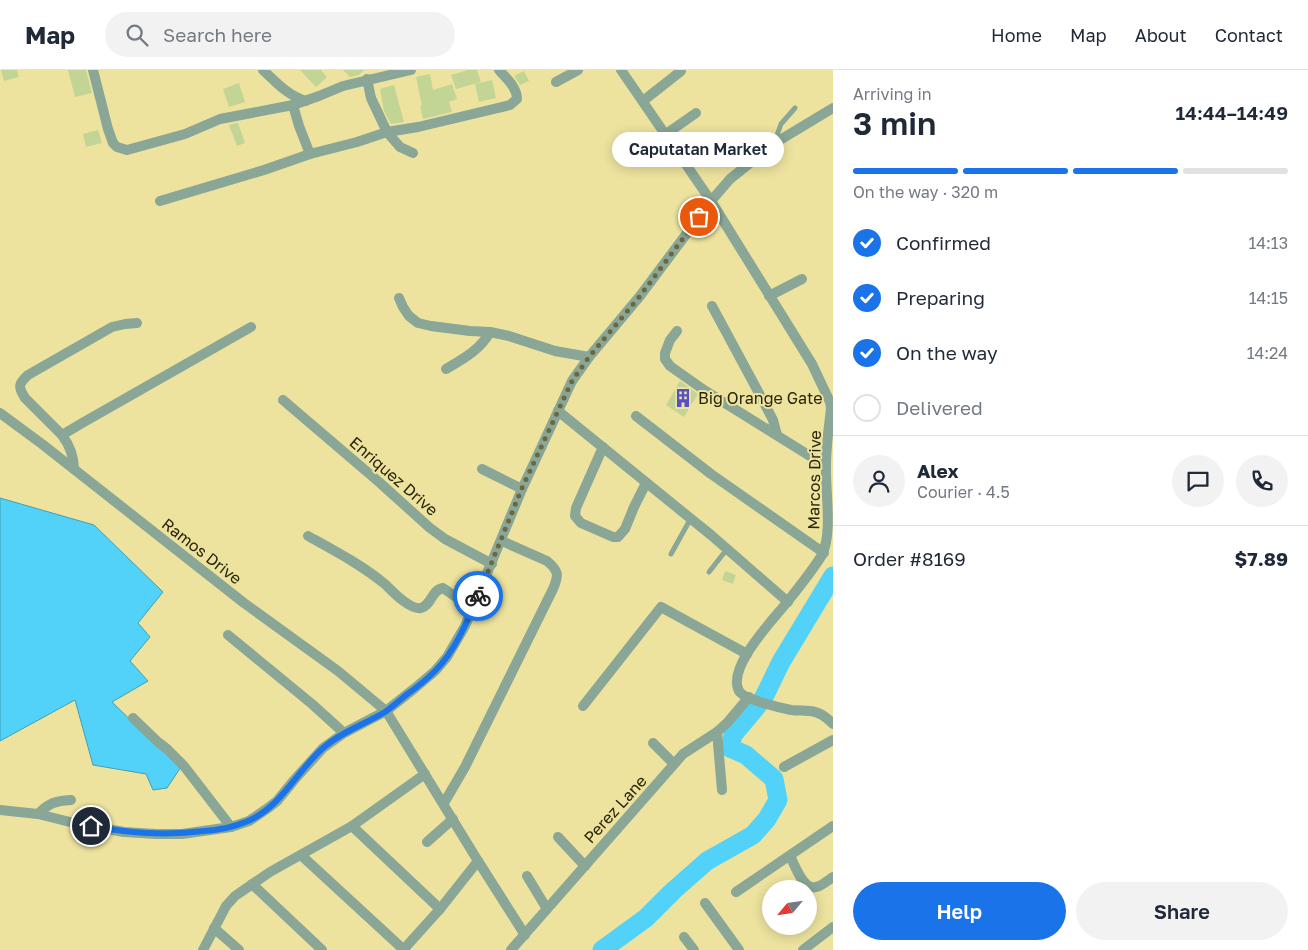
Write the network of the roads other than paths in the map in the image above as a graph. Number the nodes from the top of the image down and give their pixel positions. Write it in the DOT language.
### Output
graph roads {
  1 [pos="93,70"];
  2 [pos="263,70"];
  3 [pos="411,70"];
  4 [pos="499,70"];
  5 [pos="578,70"];
  6 [pos="621,70"];
  7 [pos="681,71"];
  8 [pos="367,79"];
  9 [pos="556,82"];
  10 [pos="306,101"];
  11 [pos="643,101"];
  12 [pos="293,105"];
  13 [pos="795,108"];
  14 [pos="833,108"];
  15 [pos="696,113"];
  16 [pos="387,132"];
  17 [pos="666,134"];
  18 [pos="775,143"];
  19 [pos="413,153"];
  20 [pos="310,154"];
  21 [pos="160,201"];
  22 [pos="711,201"];
  23 [pos="802,278"];
  24 [pos="770,296"];
  25 [pos="399,298"];
  26 [pos="712,306"];
  27 [pos="137,323"];
  28 [pos="251,327"];
  29 [pos="677,331"];
  30 [pos="490,332"];
  31 [pos="589,357"];
  32 [pos="446,369"];
  33 [pos="283,400"];
  34 [pos="558,411"];
  35 [pos="0,413"];
  36 [pos="636,416"];
  37 [pos="62,435"];
  38 [pos="777,435"];
  39 [pos="831,436"];
  40 [pos="603,446"];
  41 [pos="826,466"];
  42 [pos="74,469"];
  43 [pos="482,469"];
  44 [pos="646,483"];
  45 [pos="522,488"];
  46 [pos="691,518"];
  47 [pos="832,528"];
  48 [pos="308,536"];
  49 [pos="502,540"];
  50 [pos="727,549"];
  51 [pos="824,553"];
  52 [pos="671,554"];
  53 [pos="492,564"];
  54 [pos="709,572"];
  55 [pos="788,602"];
  56 [pos="473,609"];
  57 [pos="228,635"];
  58 [pos="747,654"];
  59 [pos="751,698"];
  60 [pos="583,706"];
  61 [pos="386,711"];
  62 [pos="133,718"];
  63 [pos="833,724"];
  64 [pos="716,732"];
  65 [pos="344,733"];
  66 [pos="833,740"];
  67 [pos="653,743"];
  68 [pos="674,764"];
  69 [pos="784,767"];
  70 [pos="425,774"];
  71 [pos="722,790"];
  72 [pos="71,800"];
  73 [pos="444,803"];
  74 [pos="0,810"];
  75 [pos="38,814"];
  76 [pos="453,819"];
  77 [pos="352,826"];
  78 [pos="833,826"];
  79 [pos="231,827"];
  80 [pos="558,837"];
  81 [pos="427,842"];
  82 [pos="302,856"];
  83 [pos="790,856"];
  84 [pos="478,861"];
  85 [pos="585,866"];
  86 [pos="527,876"];
  87 [pos="833,877"];
  88 [pos="252,884"];
  89 [pos="736,892"];
  90 [pos="705,903"];
  91 [pos="440,909"];
  92 [pos="547,909"];
  93 [pos="833,927"];
  94 [pos="214,928"];
  95 [pos="525,935"];
  96 [pos="684,937"];
  97 [pos="811,948"];
  98 [pos="203,950"];
  99 [pos="239,950"];
  100 [pos="322,950"];
  101 [pos="403,950"];
  102 [pos="511,950"];
  103 [pos="694,950"];
  104 [pos="739,950"];
  1 -- 12 [label="street"];
  2 -- 10 [label="street"];
  3 -- 8 [label="street"];
  4 -- 16 [label="street"];
  5 -- 9 [label="street"];
  6 -- 11 [label="street, Marcos Drive"];
  7 -- 11 [label="street"];
  8 -- 10 [label="street"];
  8 -- 16 [label="street"];
  10 -- 12 [label="street"];
  11 -- 17 [label="street, Marcos Drive"];
  12 -- 20 [label="street"];
  13 -- 18 [label="lane"];
  14 -- 18 [label="street"];
  15 -- 17 [label="street"];
  16 -- 19 [label="street"];
  16 -- 20 [label="street"];
  17 -- 22 [label="street, Marcos Drive"];
  18 -- 22 [label="street"];
  20 -- 21 [label="street"];
  22 -- 24 [label="street, Marcos Drive"];
  22 -- 31 [label="street"];
  23 -- 24 [label="street"];
  24 -- 39 [label="street, Marcos Drive"];
  25 -- 30 [label="street"];
  26 -- 38 [label="street"];
  27 -- 37 [label="street"];
  28 -- 37 [label="street"];
  29 -- 38 [label="street"];
  30 -- 31 [label="street"];
  30 -- 32 [label="street"];
  31 -- 34 [label="street"];
  33 -- 53 [label="street, Enriquez Drive"];
  34 -- 40 [label="street"];
  34 -- 45 [label="street"];
  35 -- 42 [label="street, Ramos Drive"];
  36 -- 51 [label="street"];
  37 -- 42 [label="street"];
  38 -- 41 [label="street"];
  39 -- 41 [label="street, Marcos Drive"];
  40 -- 44 [label="street"];
  40 -- 44 [label="street"];
  41 -- 47 [label="street, Marcos Drive"];
  42 -- 61 [label="street, Ramos Drive"];
  43 -- 45 [label="street"];
  44 -- 46 [label="street"];
  45 -- 49 [label="street"];
  46 -- 50 [label="street"];
  46 -- 52 [label="lane"];
  47 -- 51 [label="street, Marcos Drive"];
  48 -- 56 [label="street"];
  49 -- 53 [label="street"];
  49 -- 73 [label="street"];
  50 -- 54 [label="lane"];
  50 -- 55 [label="street"];
  51 -- 55 [label="street, Marcos Drive"];
  53 -- 56 [label="street"];
  55 -- 58 [label="street, Marcos Drive"];
  56 -- 61 [label="street"];
  57 -- 65 [label="street"];
  58 -- 59 [label="street, Marcos Drive"];
  58 -- 60 [label="street"];
  59 -- 63 [label="street"];
  59 -- 64 [label="street, Perez Lane"];
  61 -- 65 [label="street"];
  61 -- 70 [label="street, Ramos Drive"];
  62 -- 79 [label="street"];
  64 -- 68 [label="street, Perez Lane"];
  64 -- 71 [label="street"];
  65 -- 79 [label="street"];
  66 -- 69 [label="street"];
  67 -- 68 [label="street"];
  68 -- 85 [label="street, Perez Lane"];
  70 -- 73 [label="street, Ramos Drive"];
  70 -- 77 [label="street"];
  72 -- 75 [label="street"];
  73 -- 76 [label="street, Ramos Drive"];
  74 -- 75 [label="street"];
  75 -- 79 [label="street"];
  76 -- 81 [label="street"];
  76 -- 84 [label="street, Ramos Drive"];
  77 -- 82 [label="street"];
  77 -- 91 [label="street"];
  78 -- 83 [label="street"];
  80 -- 85 [label="street"];
  82 -- 88 [label="street"];
  82 -- 101 [label="street"];
  83 -- 87 [label="street"];
  83 -- 89 [label="street"];
  84 -- 91 [label="street"];
  84 -- 95 [label="street, Ramos Drive"];
  85 -- 92 [label="street, Perez Lane"];
  86 -- 92 [label="street"];
  88 -- 94 [label="street"];
  88 -- 100 [label="street"];
  90 -- 104 [label="street"];
  91 -- 101 [label="street"];
  92 -- 95 [label="street, Perez Lane"];
  93 -- 97 [label="street"];
  94 -- 98 [label="street"];
  94 -- 99 [label="street"];
  95 -- 102 [label="street, Perez Lane"];
  96 -- 103 [label="street"];
}
